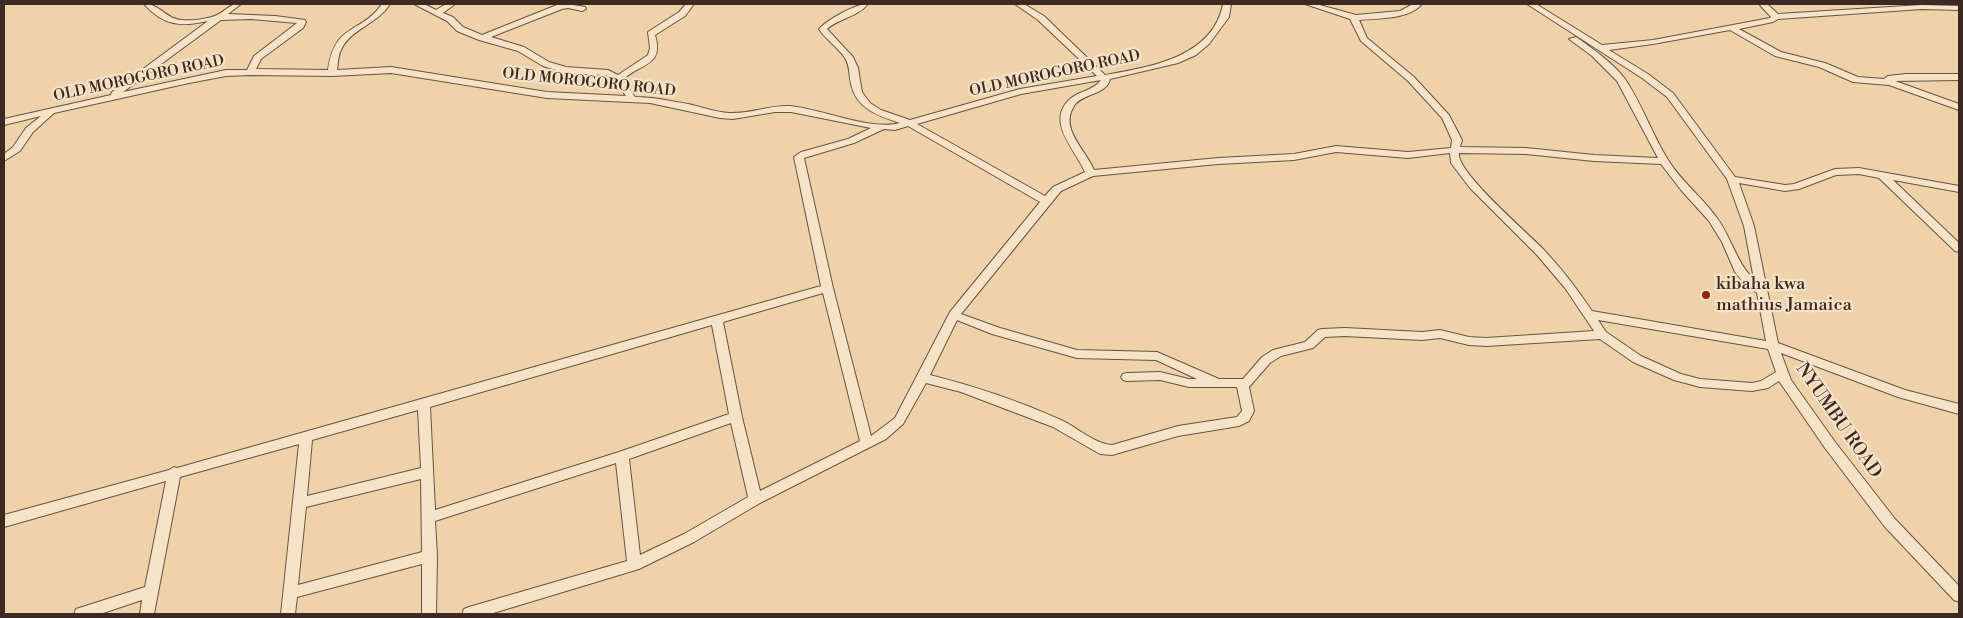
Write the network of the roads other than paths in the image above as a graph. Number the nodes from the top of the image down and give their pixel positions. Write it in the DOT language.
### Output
graph roads {
  1 [pos="148,4"];
  2 [pos="237,4"];
  3 [pos="386,4"];
  4 [pos="418,4"];
  5 [pos="451,4"];
  6 [pos="690,4"];
  7 [pos="864,4"];
  8 [pos="1019,4"];
  9 [pos="1225,4"];
  10 [pos="1310,4"];
  11 [pos="1418,4"];
  12 [pos="1520,4"];
  13 [pos="1531,4"];
  14 [pos="1763,4"];
  15 [pos="1320,5"];
  16 [pos="1959,8"];
  17 [pos="582,9"];
  18 [pos="438,12"];
  19 [pos="1776,17"];
  20 [pos="216,18"];
  21 [pos="1353,18"];
  22 [pos="1733,28"];
  23 [pos="482,38"];
  24 [pos="1601,48"];
  25 [pos="250,72"];
  26 [pos="332,73"];
  27 [pos="1959,77"];
  28 [pos="1104,78"];
  29 [pos="619,80"];
  30 [pos="1882,80"];
  31 [pos="632,98"];
  32 [pos="104,99"];
  33 [pos="1959,107"];
  34 [pos="55,110"];
  35 [pos="4,122"];
  36 [pos="910,124"];
  37 [pos="881,127"];
  38 [pos="1455,150"];
  39 [pos="4,158"];
  40 [pos="1664,161"];
  41 [pos="1090,173"];
  42 [pos="1880,174"];
  43 [pos="1732,179"];
  44 [pos="1959,189"];
  45 [pos="1046,201"];
  46 [pos="1959,249"];
  47 [pos="828,288"];
  48 [pos="1763,292"];
  49 [pos="1587,314"];
  50 [pos="954,315"];
  51 [pos="718,319"];
  52 [pos="1602,335"];
  53 [pos="1773,346"];
  54 [pos="1781,374"];
  55 [pos="1127,377"];
  56 [pos="923,378"];
  57 [pos="1245,383"];
  58 [pos="1220,384"];
  59 [pos="424,404"];
  60 [pos="1959,409"];
  61 [pos="736,417"];
  62 [pos="306,436"];
  63 [pos="867,444"];
  64 [pos="622,456"];
  65 [pos="174,472"];
  66 [pos="428,472"];
  67 [pos="755,500"];
  68 [pos="300,503"];
  69 [pos="429,517"];
  70 [pos="4,521"];
  71 [pos="430,556"];
  72 [pos="634,565"];
  73 [pos="152,591"];
  74 [pos="290,593"];
  75 [pos="1959,596"];
  76 [pos="80,614"];
  77 [pos="146,614"];
  78 [pos="288,614"];
  79 [pos="429,614"];
  80 [pos="469,614"];
  1 -- 20 [label="street"];
  2 -- 20 [label="street"];
  3 -- 26 [label="street"];
  4 -- 18 [label="street"];
  5 -- 18 [label="street"];
  6 -- 29 [label="street"];
  7 -- 36 [label="street"];
  8 -- 28 [label="street"];
  9 -- 28 [label="street, OLD MOROGORO ROAD"];
  10 -- 15 [label="street"];
  11 -- 21 [label="street"];
  12 -- 40 [label="street"];
  13 -- 24 [label="street, NYUMBU ROAD"];
  14 -- 19 [label="street"];
  15 -- 21 [label="street"];
  16 -- 19 [label="street"];
  17 -- 23 [label="street"];
  18 -- 23 [label="street"];
  19 -- 22 [label="street"];
  20 -- 25 [label="street"];
  20 -- 32 [label="street"];
  21 -- 38 [label="street"];
  22 -- 24 [label="street"];
  22 -- 30 [label="street"];
  23 -- 29 [label="street"];
  24 -- 43 [label="street, NYUMBU ROAD"];
  25 -- 26 [label="street, OLD MOROGORO ROAD"];
  25 -- 32 [label="street, OLD MOROGORO ROAD"];
  26 -- 31 [label="street, OLD MOROGORO ROAD"];
  27 -- 30 [label="street"];
  28 -- 36 [label="street, OLD MOROGORO ROAD"];
  28 -- 41 [label="street"];
  29 -- 31 [label="street"];
  30 -- 33 [label="street"];
  31 -- 37 [label="street, OLD MOROGORO ROAD"];
  32 -- 34 [label="street, OLD MOROGORO ROAD"];
  34 -- 35 [label="street, OLD MOROGORO ROAD"];
  34 -- 39 [label="street"];
  36 -- 37 [label="street, OLD MOROGORO ROAD"];
  36 -- 45 [label="street"];
  37 -- 47 [label="street"];
  38 -- 40 [label="street"];
  38 -- 41 [label="street"];
  38 -- 49 [label="street"];
  40 -- 48 [label="street"];
  41 -- 45 [label="street"];
  42 -- 43 [label="street"];
  42 -- 44 [label="street"];
  42 -- 46 [label="street"];
  43 -- 48 [label="street, NYUMBU ROAD"];
  45 -- 50 [label="street"];
  47 -- 51 [label="street"];
  47 -- 63 [label="street"];
  48 -- 53 [label="street, NYUMBU ROAD"];
  49 -- 52 [label="street"];
  49 -- 53 [label="street"];
  50 -- 56 [label="street"];
  50 -- 58 [label="street"];
  51 -- 59 [label="street"];
  51 -- 61 [label="street"];
  52 -- 54 [label="street"];
  52 -- 57 [label="street"];
  53 -- 54 [label="street, NYUMBU ROAD"];
  53 -- 60 [label="street"];
  54 -- 75 [label="street, NYUMBU ROAD"];
  55 -- 58 [label="street"];
  56 -- 57 [label="street"];
  56 -- 63 [label="street"];
  57 -- 58 [label="street"];
  59 -- 62 [label="street"];
  59 -- 66 [label="street"];
  61 -- 64 [label="street"];
  61 -- 67 [label="street"];
  62 -- 65 [label="street"];
  62 -- 68 [label="street"];
  63 -- 67 [label="street"];
  64 -- 69 [label="street"];
  64 -- 72 [label="street"];
  65 -- 70 [label="street"];
  65 -- 73 [label="street"];
  66 -- 68 [label="street"];
  66 -- 69 [label="street"];
  67 -- 72 [label="street"];
  68 -- 74 [label="street"];
  69 -- 71 [label="street"];
  71 -- 74 [label="street"];
  71 -- 79 [label="street"];
  72 -- 80 [label="street"];
  73 -- 76 [label="street"];
  73 -- 77 [label="street"];
  74 -- 78 [label="street"];
}
